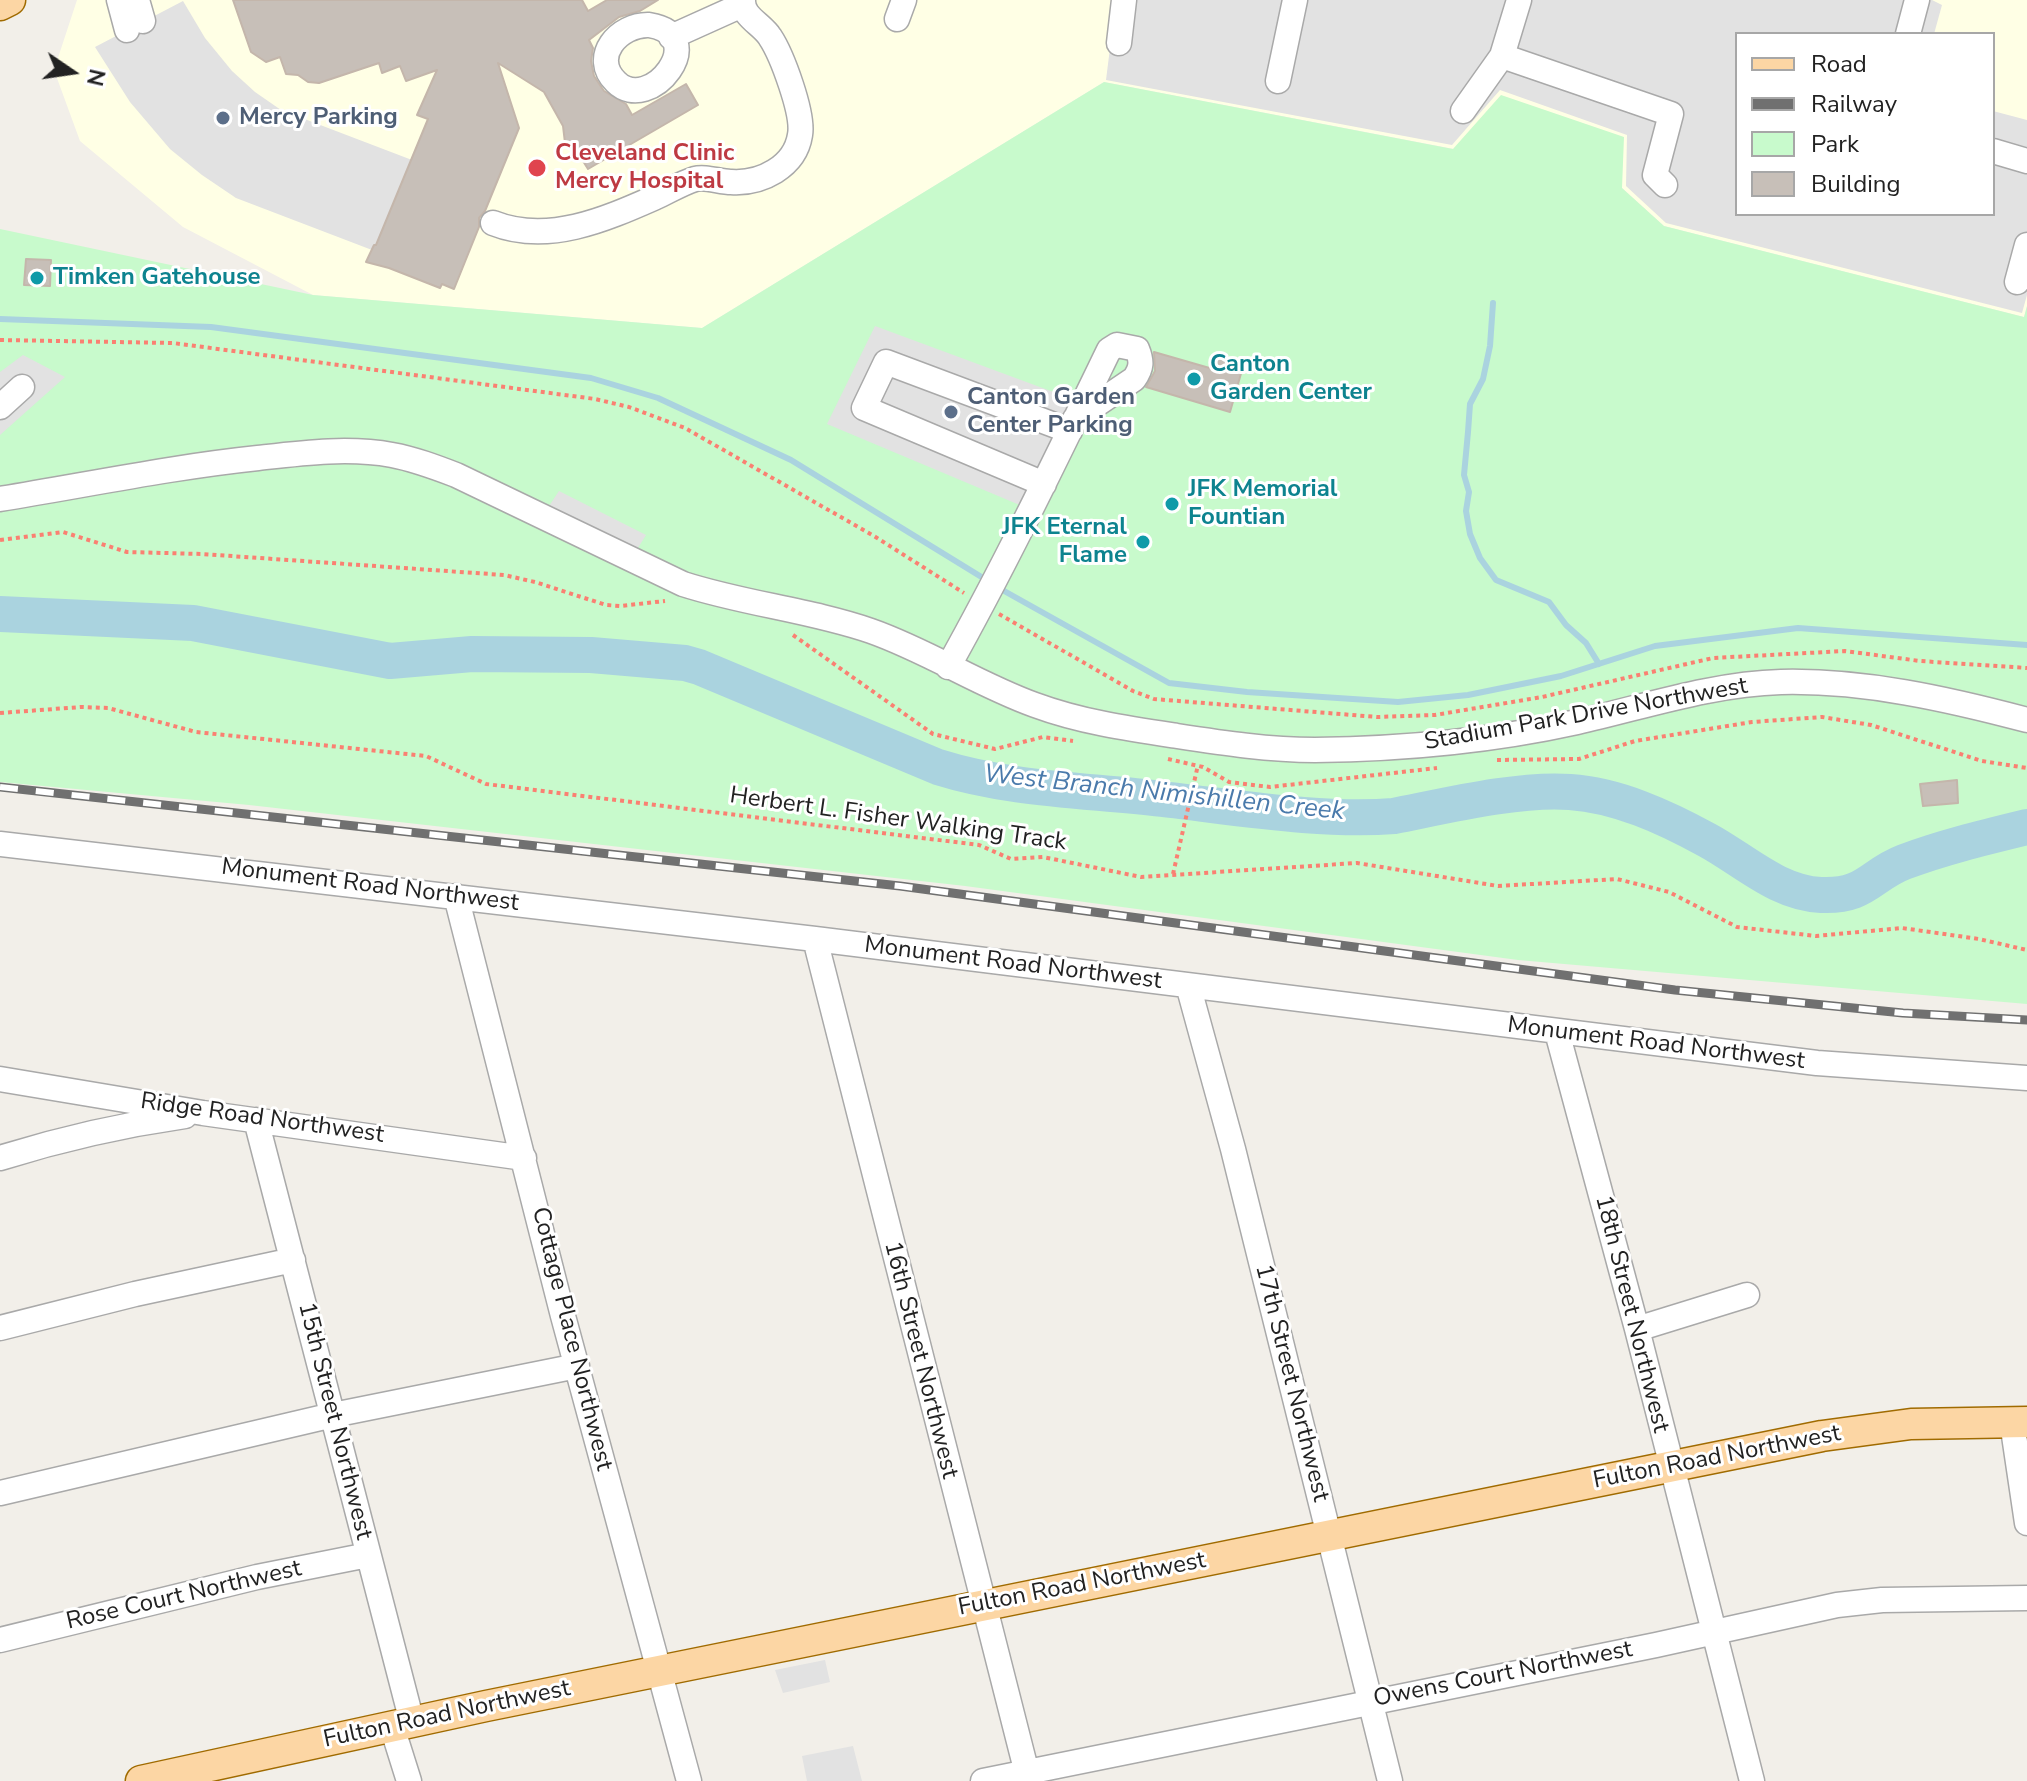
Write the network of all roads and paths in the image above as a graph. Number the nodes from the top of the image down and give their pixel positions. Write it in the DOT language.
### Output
graph roads {
  1 [pos="10,0"];
  2 [pos="119,0"];
  3 [pos="1124,0"];
  4 [pos="1295,0"];
  5 [pos="1519,0"];
  6 [pos="1917,0"];
  7 [pos="743,2"];
  8 [pos="0,5"];
  9 [pos="136,17"];
  10 [pos="1909,32"];
  11 [pos="671,37"];
  12 [pos="1119,43"];
  13 [pos="1502,56"];
  14 [pos="1278,81"];
  15 [pos="1463,111"];
  16 [pos="1995,152"];
  17 [pos="2027,161"];
  18 [pos="1665,185"];
  19 [pos="493,223"];
  20 [pos="2027,245"];
  21 [pos="2017,282"];
  22 [pos="22,387"];
  23 [pos="0,407"];
  24 [pos="1044,484"];
  25 [pos="0,499"];
  26 [pos="948,667"];
  27 [pos="0,713"];
  28 [pos="2027,720"];
  29 [pos="1198,765"];
  30 [pos="0,844"];
  31 [pos="1173,874"];
  32 [pos="456,896"];
  33 [pos="815,939"];
  34 [pos="2027,950"];
  35 [pos="1188,985"];
  36 [pos="1557,1032"];
  37 [pos="2027,1078"];
  38 [pos="0,1079"];
  39 [pos="203,1113"];
  40 [pos="256,1120"];
  41 [pos="0,1158"];
  42 [pos="524,1158"];
  43 [pos="293,1260"];
  44 [pos="1747,1295"];
  45 [pos="0,1328"];
  46 [pos="1637,1329"];
  47 [pos="577,1366"];
  48 [pos="333,1415"];
  49 [pos="2020,1422"];
  50 [pos="1671,1467"];
  51 [pos="0,1493"];
  52 [pos="2027,1523"];
  53 [pos="1330,1536"];
  54 [pos="368,1555"];
  55 [pos="2027,1598"];
  56 [pos="983,1605"];
  57 [pos="1714,1633"];
  58 [pos="0,1640"];
  59 [pos="658,1672"];
  60 [pos="1370,1702"];
  61 [pos="402,1724"];
  62 [pos="1028,1777"];
  63 [pos="141,1781"];
  64 [pos="409,1781"];
  65 [pos="689,1781"];
  66 [pos="983,1781"];
  67 [pos="1390,1781"];
  68 [pos="1752,1781"];
  1 -- 8 [label="main road"];
  2 -- 9 [label="street"];
  3 -- 12 [label="street"];
  4 -- 14 [label="street"];
  5 -- 13 [label="street"];
  6 -- 10 [label="street"];
  7 -- 11 [label="street"];
  7 -- 19 [label="street"];
  13 -- 15 [label="street"];
  13 -- 18 [label="street"];
  16 -- 17 [label="street"];
  20 -- 21 [label="street"];
  22 -- 23 [label="street"];
  24 -- 24 [label="street"];
  24 -- 26 [label="street"];
  25 -- 26 [label="street, Stadium Park Drive Northwest"];
  26 -- 28 [label="street, Stadium Park Drive Northwest"];
  27 -- 31 [label="path, Herbert L. Fisher Walking Track"];
  29 -- 31 [label="path"];
  30 -- 32 [label="street, Monument Road Northwest"];
  31 -- 34 [label="path, Herbert L. Fisher Walking Track"];
  32 -- 33 [label="street, Monument Road Northwest"];
  32 -- 42 [label="street, Cottage Place Northwest"];
  33 -- 35 [label="street, Monument Road Northwest"];
  33 -- 56 [label="street, 16th Street Northwest"];
  35 -- 36 [label="street, Monument Road Northwest"];
  35 -- 53 [label="street, 17th Street Northwest"];
  36 -- 37 [label="street, Monument Road Northwest"];
  36 -- 46 [label="street, 18th Street Northwest"];
  38 -- 39 [label="street, Ridge Road Northwest"];
  39 -- 40 [label="street, Ridge Road Northwest"];
  39 -- 41 [label="street"];
  40 -- 42 [label="street, Ridge Road Northwest"];
  40 -- 43 [label="street, 15th Street Northwest"];
  42 -- 47 [label="street, Cottage Place Northwest"];
  43 -- 45 [label="street"];
  43 -- 48 [label="street, 15th Street Northwest"];
  44 -- 46 [label="street"];
  46 -- 50 [label="street, 18th Street Northwest"];
  47 -- 48 [label="street"];
  47 -- 59 [label="street, Cottage Place Northwest"];
  48 -- 51 [label="street"];
  48 -- 54 [label="street, 15th Street Northwest"];
  49 -- 50 [label="main road, Fulton Road Northwest"];
  49 -- 52 [label="street"];
  50 -- 53 [label="main road, Fulton Road Northwest"];
  50 -- 57 [label="street, 18th Street Northwest"];
  53 -- 56 [label="main road, Fulton Road Northwest"];
  53 -- 60 [label="street, 17th Street Northwest"];
  54 -- 58 [label="street, Rose Court Northwest"];
  54 -- 61 [label="street, 15th Street Northwest"];
  55 -- 57 [label="street, Owens Court Northwest"];
  56 -- 59 [label="main road, Fulton Road Northwest"];
  56 -- 62 [label="street, 16th Street Northwest"];
  57 -- 60 [label="street, Owens Court Northwest"];
  57 -- 68 [label="street, 18th Street Northwest"];
  59 -- 61 [label="main road, Fulton Road Northwest"];
  59 -- 65 [label="street, Cottage Place Northwest"];
  60 -- 62 [label="street, Owens Court Northwest"];
  60 -- 67 [label="street, 17th Street Northwest"];
  61 -- 63 [label="main road, Fulton Road Northwest"];
  61 -- 64 [label="street, 15th Street Northwest"];
  62 -- 66 [label="street, Owens Court Northwest"];
}
